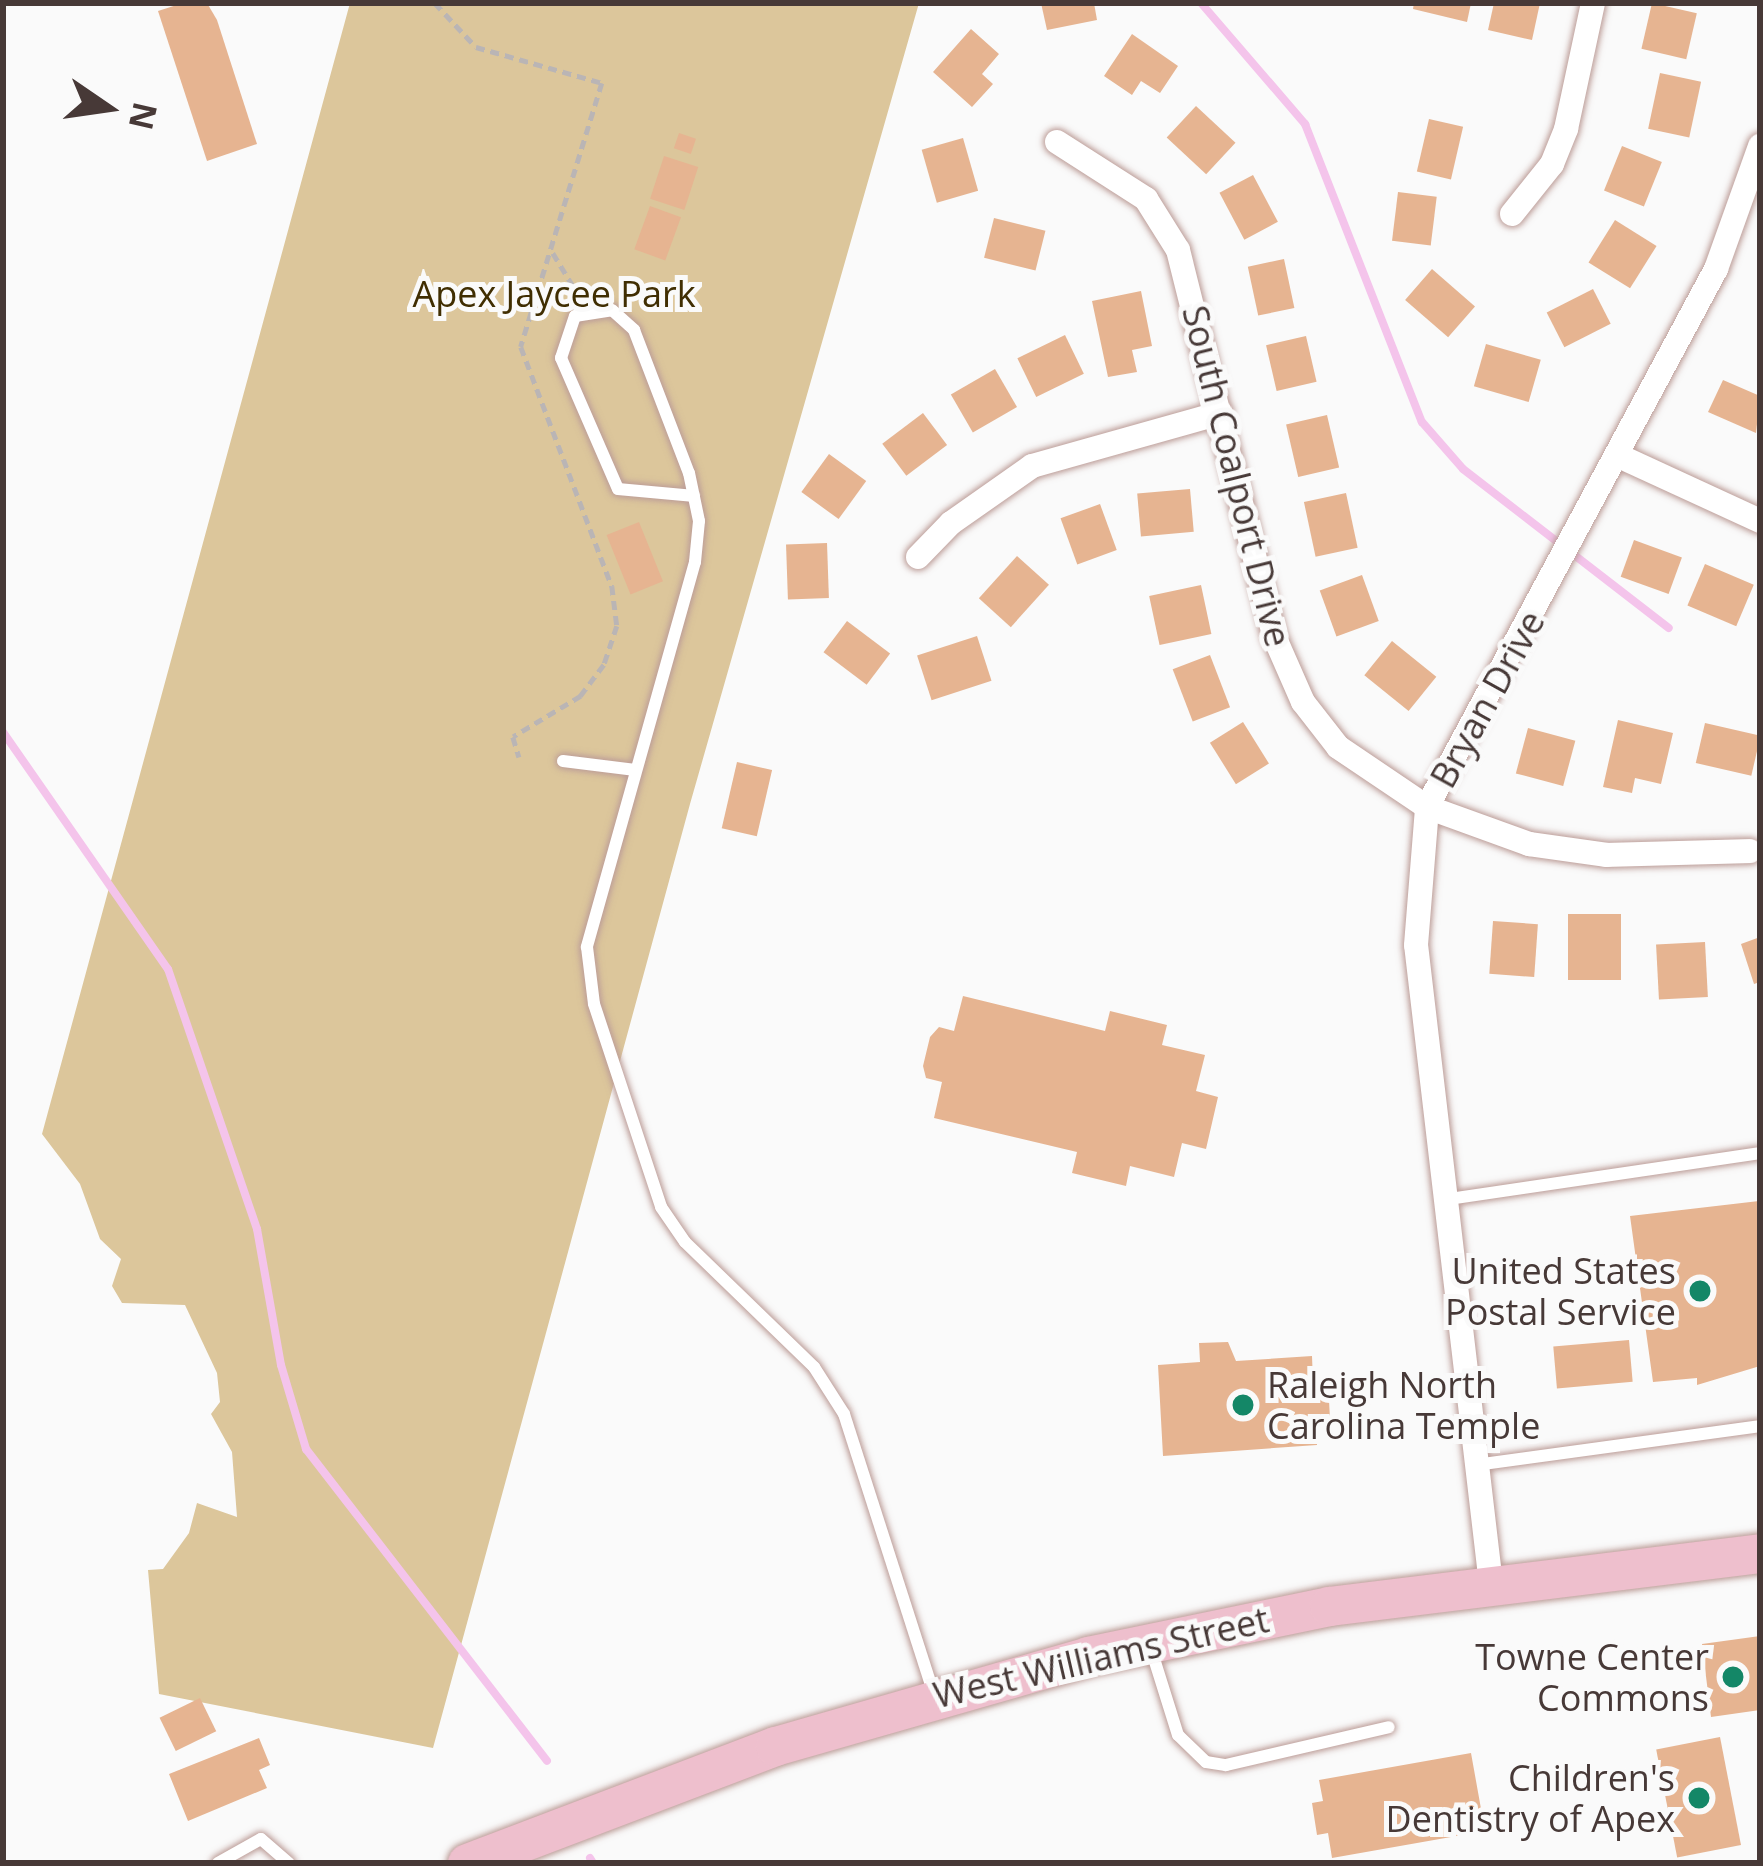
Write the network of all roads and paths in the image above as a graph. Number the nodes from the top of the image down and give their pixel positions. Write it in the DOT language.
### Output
graph roads {
  1 [pos="1593,3"];
  2 [pos="1058,142"];
  3 [pos="1760,146"];
  4 [pos="1512,214"];
  5 [pos="552,252"];
  6 [pos="579,296"];
  7 [pos="1221,413"];
  8 [pos="1619,456"];
  9 [pos="694,496"];
  10 [pos="1760,521"];
  11 [pos="918,557"];
  12 [pos="515,744"];
  13 [pos="519,757"];
  14 [pos="563,760"];
  15 [pos="635,770"];
  16 [pos="1427,807"];
  17 [pos="1750,851"];
  18 [pos="1760,1153"];
  19 [pos="1449,1199"];
  20 [pos="1760,1426"];
  21 [pos="1475,1466"];
  22 [pos="1760,1553"];
  23 [pos="1491,1584"];
  24 [pos="1149,1642"];
  25 [pos="934,1696"];
  26 [pos="1389,1727"];
  27 [pos="218,1863"];
  28 [pos="290,1863"];
  29 [pos="467,1863"];
  1 -- 4 [label="street"];
  2 -- 7 [label="street, South Coalport Drive"];
  3 -- 8 [label="street, Bryan Drive"];
  5 -- 6 [label="path"];
  7 -- 11 [label="street"];
  7 -- 16 [label="street, South Coalport Drive"];
  8 -- 10 [label="street"];
  8 -- 16 [label="street, Bryan Drive"];
  9 -- 9 [label="lane"];
  9 -- 15 [label="lane"];
  12 -- 13 [label="path"];
  14 -- 15 [label="lane"];
  15 -- 25 [label="lane"];
  16 -- 17 [label="street, South Coalport Drive"];
  16 -- 19 [label="street, Bryan Drive"];
  18 -- 19 [label="lane"];
  19 -- 21 [label="street, Bryan Drive"];
  20 -- 21 [label="lane"];
  21 -- 23 [label="street, Bryan Drive"];
  22 -- 23 [label="main road, West Williams Street"];
  23 -- 24 [label="main road, West Williams Street"];
  24 -- 25 [label="main road, West Williams Street"];
  24 -- 26 [label="lane"];
  25 -- 29 [label="main road, West Williams Street"];
  27 -- 28 [label="lane"];
}
